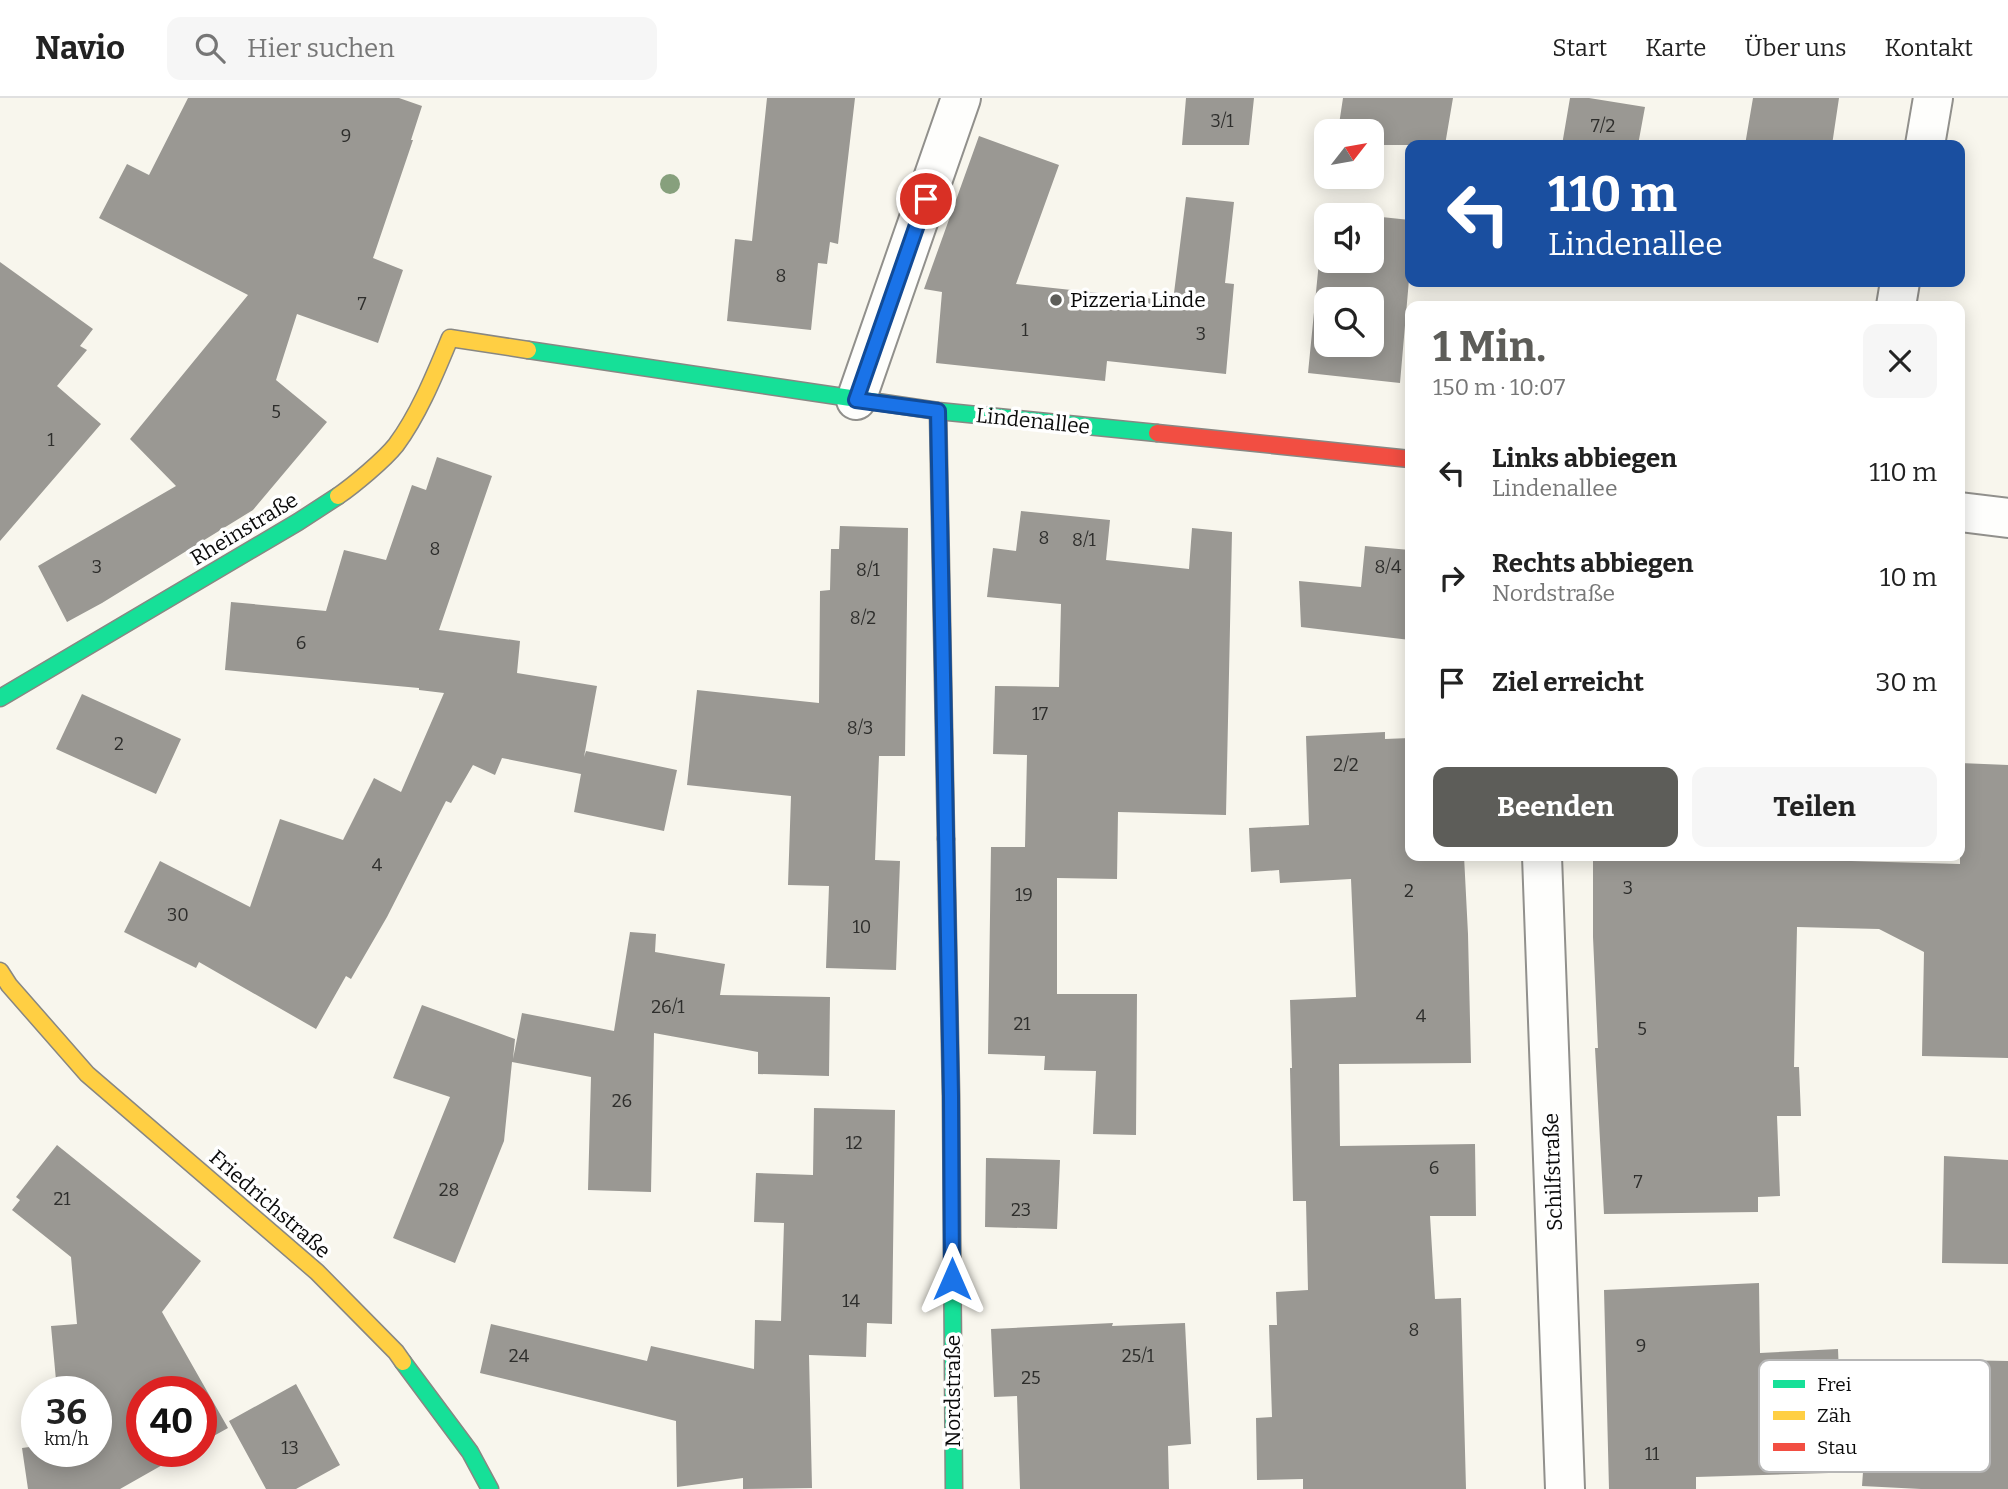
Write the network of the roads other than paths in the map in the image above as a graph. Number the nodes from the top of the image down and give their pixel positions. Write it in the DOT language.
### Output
graph roads {
  1 [pos="961,98"];
  2 [pos="1933,98"];
  3 [pos="1926,140"];
  4 [pos="450,338"];
  5 [pos="856,400"];
  6 [pos="938,411"];
  7 [pos="1405,458"];
  8 [pos="1965,513"];
  9 [pos="2008,518"];
  10 [pos="0,698"];
  11 [pos="1542,861"];
  12 [pos="0,971"];
  13 [pos="490,1489"];
  14 [pos="954,1489"];
  15 [pos="1565,1489"];
  1 -- 5 [label="street"];
  2 -- 3 [label="street"];
  4 -- 5 [label="street, Lindenallee"];
  4 -- 10 [label="street, Rheinstraße"];
  5 -- 6 [label="street, Lindenallee"];
  6 -- 7 [label="street, Lindenallee"];
  6 -- 14 [label="street, Nordstraße"];
  8 -- 9 [label="street"];
  11 -- 15 [label="street, Schilfstraße"];
  12 -- 13 [label="street, Friedrichstraße"];
}
